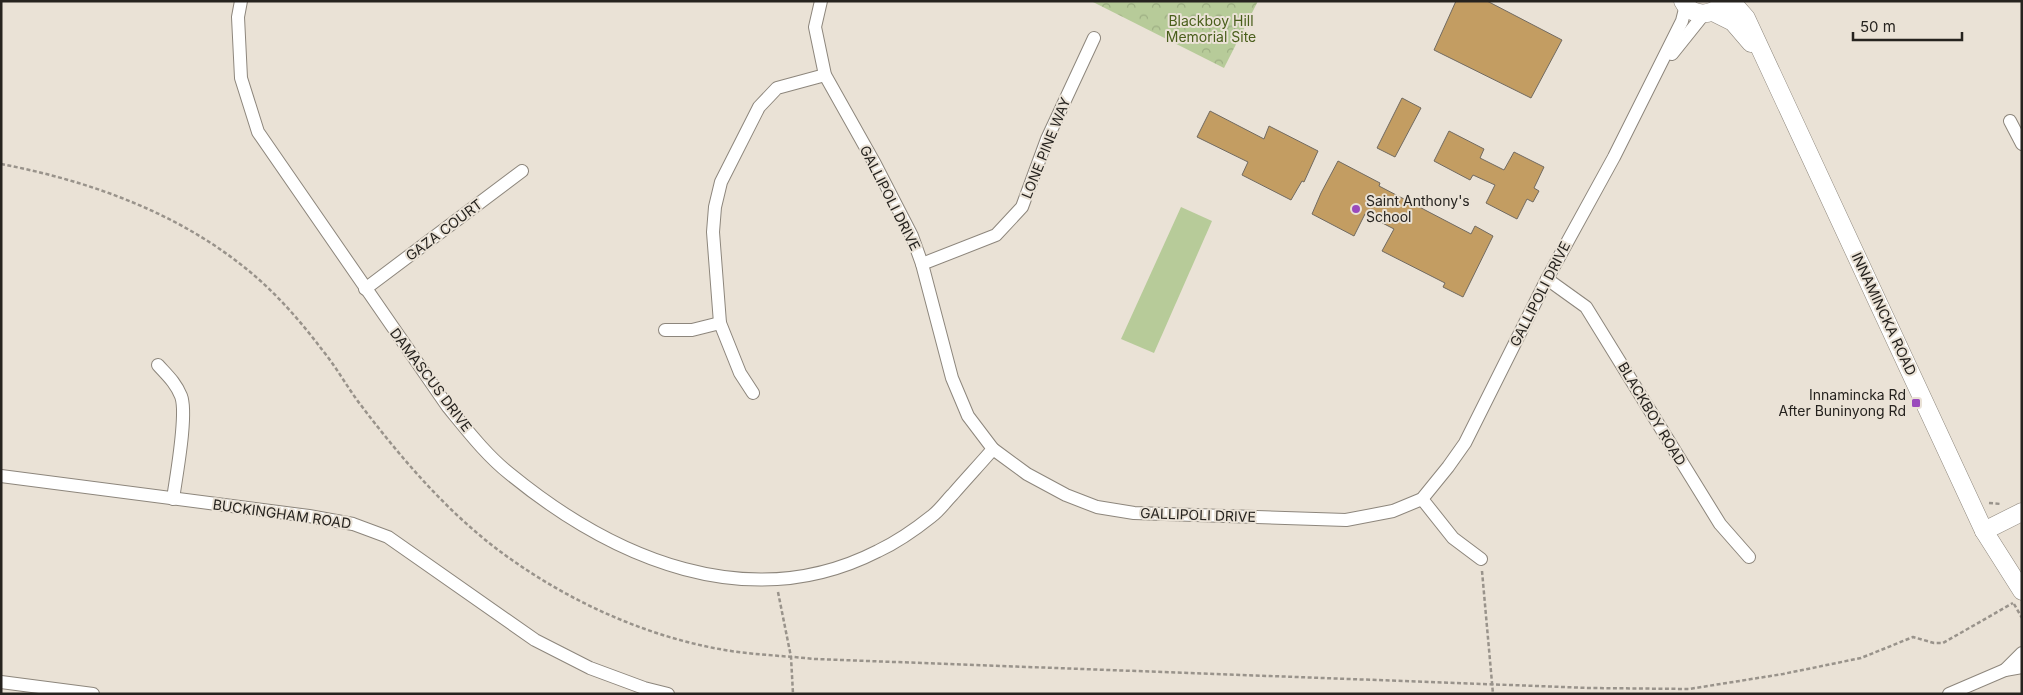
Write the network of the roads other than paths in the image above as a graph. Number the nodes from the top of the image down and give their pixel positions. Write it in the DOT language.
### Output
graph roads {
  1 [pos="241,1"];
  2 [pos="821,1"];
  3 [pos="1731,1"];
  4 [pos="1684,3"];
  5 [pos="1713,9"];
  6 [pos="1094,38"];
  7 [pos="1766,61"];
  8 [pos="825,75"];
  9 [pos="1654,77"];
  10 [pos="2010,121"];
  11 [pos="2022,144"];
  12 [pos="522,171"];
  13 [pos="922,264"];
  14 [pos="1547,279"];
  15 [pos="365,289"];
  16 [pos="720,324"];
  17 [pos="665,330"];
  18 [pos="158,365"];
  19 [pos="753,393"];
  20 [pos="993,449"];
  21 [pos="1,476"];
  22 [pos="173,499"];
  23 [pos="1422,499"];
  24 [pos="2022,512"];
  25 [pos="2022,522"];
  26 [pos="1988,536"];
  27 [pos="1749,557"];
  28 [pos="1481,560"];
  29 [pos="2019,595"];
  30 [pos="2022,653"];
  31 [pos="2022,667"];
  32 [pos="2005,670"];
  33 [pos="1,682"];
  34 [pos="93,694"];
  35 [pos="668,694"];
  36 [pos="1949,694"];
  1 -- 15 [label="street, DAMASCUS DRIVE"];
  2 -- 8 [label="street, GALLIPOLI DRIVE"];
  3 -- 7 [label="main road, INNAMINCKA ROAD"];
  4 -- 5 [label="main road, INNAMINCKA ROAD"];
  4 -- 9 [label="street, GALLIPOLI DRIVE"];
  5 -- 7 [label="main road, INNAMINCKA ROAD"];
  5 -- 9 [label="street, GALLIPOLI DRIVE"];
  6 -- 13 [label="street, LONE PINE WAY"];
  7 -- 26 [label="main road, INNAMINCKA ROAD"];
  8 -- 13 [label="street, GALLIPOLI DRIVE"];
  8 -- 16 [label="street"];
  9 -- 14 [label="street, GALLIPOLI DRIVE"];
  10 -- 11 [label="street"];
  12 -- 15 [label="street, GAZA COURT"];
  13 -- 20 [label="street, GALLIPOLI DRIVE"];
  14 -- 23 [label="street, GALLIPOLI DRIVE"];
  14 -- 27 [label="street, BLACKBOY ROAD"];
  15 -- 20 [label="street, DAMASCUS DRIVE"];
  16 -- 17 [label="street"];
  16 -- 19 [label="street"];
  18 -- 22 [label="street"];
  20 -- 23 [label="street, GALLIPOLI DRIVE"];
  21 -- 22 [label="street, BUCKINGHAM ROAD"];
  22 -- 35 [label="street, BUCKINGHAM ROAD"];
  23 -- 28 [label="street"];
  24 -- 26 [label="main road"];
  25 -- 26 [label="main road"];
  26 -- 29 [label="main road, INNAMINCKA ROAD"];
  30 -- 32 [label="street"];
  31 -- 32 [label="street"];
  32 -- 36 [label="street"];
  33 -- 34 [label="street"];
}
